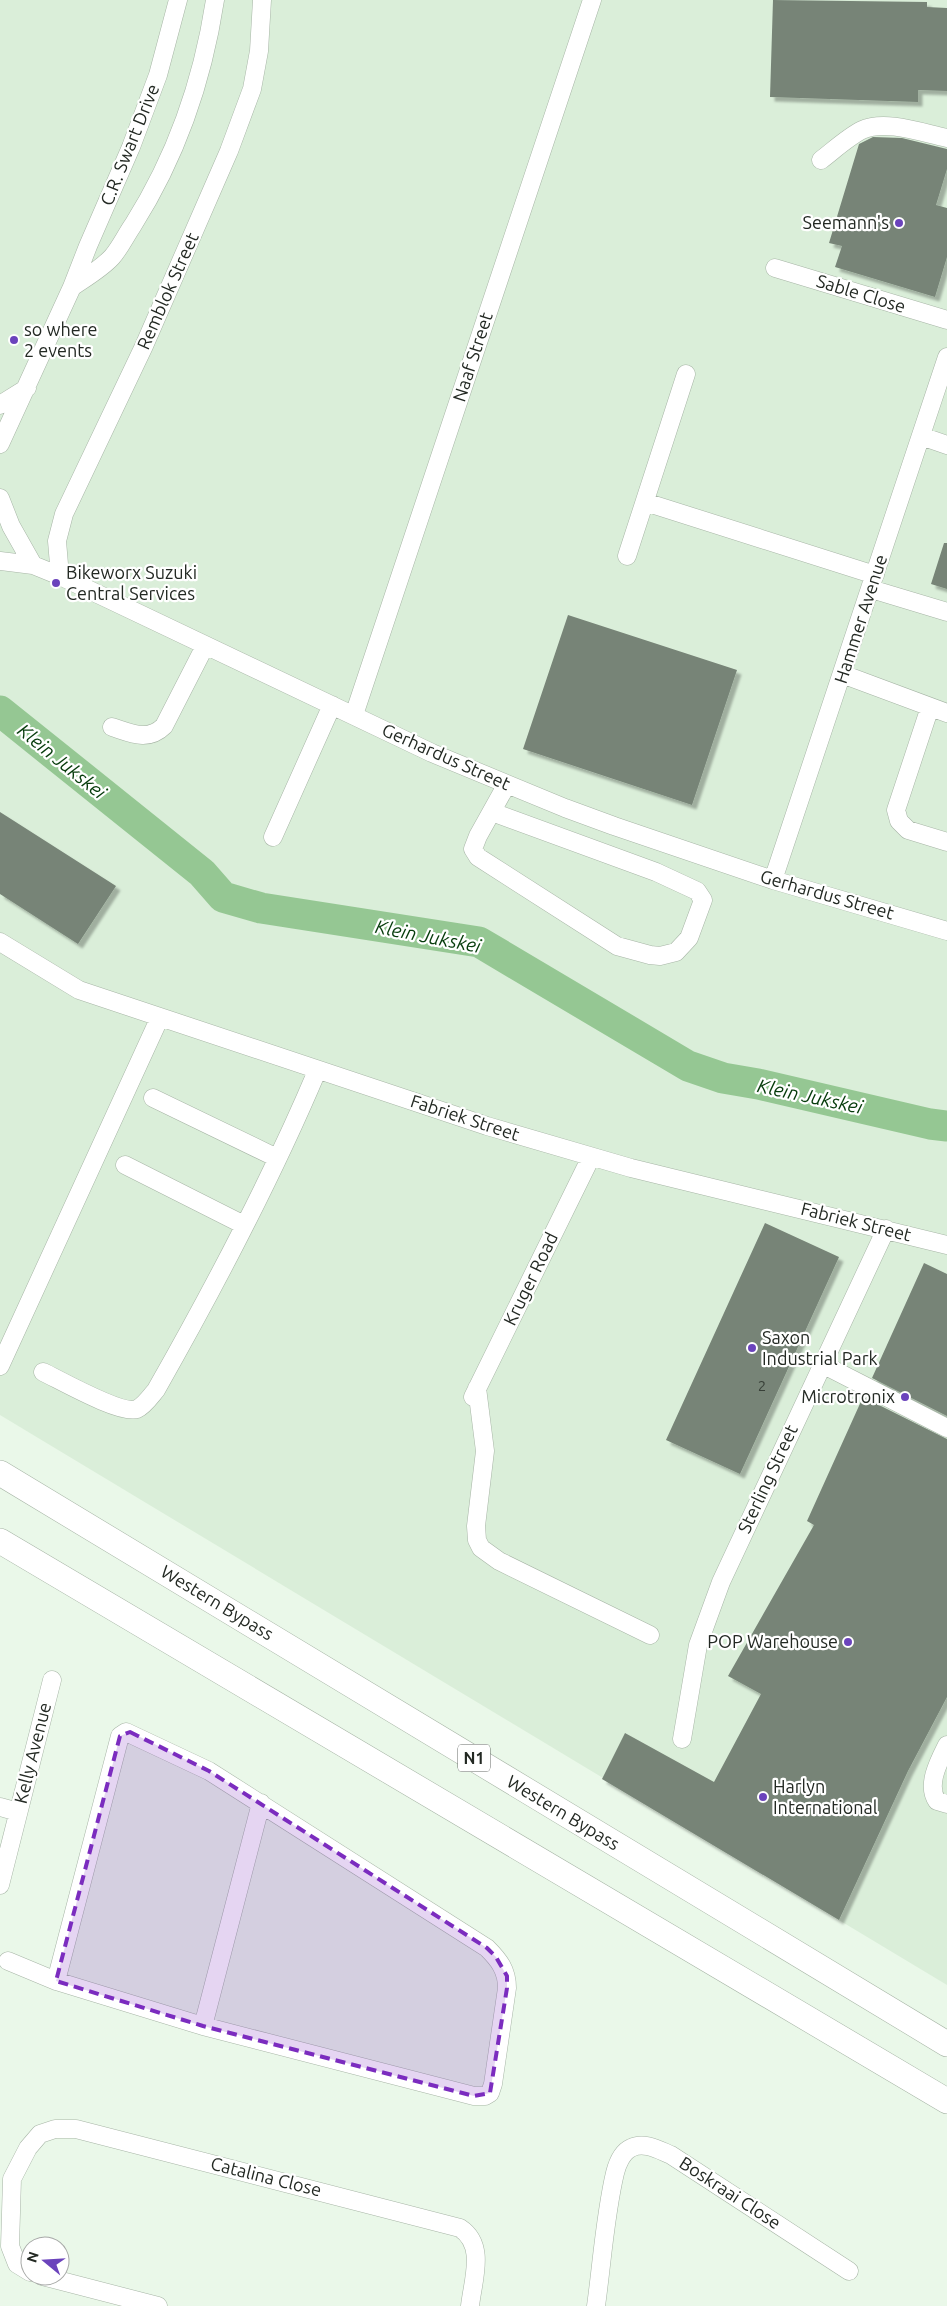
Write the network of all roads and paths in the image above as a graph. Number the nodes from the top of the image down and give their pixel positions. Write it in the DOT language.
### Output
graph roads {
  1 [pos="178,0"];
  2 [pos="215,0"];
  3 [pos="262,0"];
  4 [pos="592,0"];
  5 [pos="947,138"];
  6 [pos="821,160"];
  7 [pos="776,268"];
  8 [pos="72,287"];
  9 [pos="947,320"];
  10 [pos="947,357"];
  11 [pos="686,374"];
  12 [pos="27,387"];
  13 [pos="0,406"];
  14 [pos="921,436"];
  15 [pos="0,444"];
  16 [pos="947,444"];
  17 [pos="0,498"];
  18 [pos="645,502"];
  19 [pos="627,556"];
  20 [pos="0,561"];
  21 [pos="33,564"];
  22 [pos="60,576"];
  23 [pos="873,582"];
  24 [pos="947,612"];
  25 [pos="205,646"];
  26 [pos="842,674"];
  27 [pos="332,705"];
  28 [pos="930,707"];
  29 [pos="947,713"];
  30 [pos="354,715"];
  31 [pos="112,727"];
  32 [pos="507,784"];
  33 [pos="492,812"];
  34 [pos="272,838"];
  35 [pos="947,842"];
  36 [pos="773,880"];
  37 [pos="947,930"];
  38 [pos="0,942"];
  39 [pos="160,1017"];
  40 [pos="317,1070"];
  41 [pos="153,1098"];
  42 [pos="591,1157"];
  43 [pos="277,1158"];
  44 [pos="125,1165"];
  45 [pos="244,1225"];
  46 [pos="886,1229"];
  47 [pos="947,1245"];
  48 [pos="822,1364"];
  49 [pos="0,1365"];
  50 [pos="43,1372"];
  51 [pos="947,1428"];
  52 [pos="0,1473"];
  53 [pos="0,1541"];
  54 [pos="650,1635"];
  55 [pos="52,1680"];
  56 [pos="682,1739"];
  57 [pos="947,1745"];
  58 [pos="260,1803"];
  59 [pos="947,1804"];
  60 [pos="0,1807"];
  61 [pos="18,1812"];
  62 [pos="0,1885"];
  63 [pos="8,1961"];
  64 [pos="56,1981"];
  65 [pos="203,2026"];
  66 [pos="947,2044"];
  67 [pos="947,2101"];
  68 [pos="6,2177"];
  69 [pos="20,2266"];
  70 [pos="849,2271"];
  71 [pos="70,2283"];
  72 [pos="158,2306"];
  73 [pos="470,2306"];
  74 [pos="596,2306"];
  1 -- 8 [label="street, C.R. Swart Drive"];
  2 -- 8 [label="street, C.R. Swart Drive"];
  3 -- 22 [label="street, Remblok Street"];
  4 -- 30 [label="street, Naaf Street"];
  5 -- 6 [label="street"];
  7 -- 9 [label="street, Sable Close"];
  8 -- 12 [label="street, C.R. Swart Drive"];
  10 -- 14 [label="street, Hammer Avenue"];
  11 -- 18 [label="street"];
  12 -- 13 [label="street"];
  12 -- 15 [label="street, C.R. Swart Drive"];
  14 -- 16 [label="street"];
  14 -- 23 [label="street, Hammer Avenue"];
  17 -- 21 [label="street"];
  18 -- 19 [label="street"];
  18 -- 23 [label="street"];
  20 -- 21 [label="street, Gerhardus Street"];
  21 -- 22 [label="street, Gerhardus Street"];
  22 -- 25 [label="street, Gerhardus Street"];
  23 -- 24 [label="street"];
  23 -- 26 [label="street, Hammer Avenue"];
  25 -- 27 [label="street, Gerhardus Street"];
  25 -- 31 [label="street"];
  26 -- 28 [label="street"];
  26 -- 36 [label="street, Hammer Avenue"];
  27 -- 30 [label="street, Gerhardus Street"];
  27 -- 34 [label="street"];
  28 -- 29 [label="street"];
  28 -- 35 [label="street"];
  30 -- 32 [label="street, Gerhardus Street"];
  32 -- 33 [label="street"];
  32 -- 36 [label="street, Gerhardus Street"];
  33 -- 33 [label="street"];
  36 -- 37 [label="street, Gerhardus Street"];
  38 -- 39 [label="street, Fabriek Street"];
  39 -- 40 [label="street, Fabriek Street"];
  39 -- 49 [label="street"];
  40 -- 42 [label="street, Fabriek Street"];
  40 -- 43 [label="street"];
  41 -- 43 [label="street"];
  42 -- 46 [label="street, Fabriek Street"];
  42 -- 54 [label="street, Kruger Road"];
  43 -- 45 [label="street"];
  44 -- 45 [label="street"];
  45 -- 50 [label="street"];
  46 -- 47 [label="street, Fabriek Street"];
  46 -- 48 [label="street, Sterling Street"];
  48 -- 51 [label="street"];
  48 -- 56 [label="street, Sterling Street"];
  52 -- 66 [label="highway, Western Bypass / N1"];
  53 -- 67 [label="highway"];
  55 -- 61 [label="street, Kelly Avenue"];
  57 -- 59 [label="street"];
  58 -- 64 [label="street"];
  58 -- 65 [label="street"];
  58 -- 65 [label="street"];
  60 -- 61 [label="street"];
  61 -- 62 [label="street, Kelly Avenue"];
  63 -- 64 [label="street"];
  64 -- 65 [label="street"];
  68 -- 69 [label="street, Catalina Close"];
  68 -- 73 [label="street, Catalina Close"];
  70 -- 74 [label="street, Boskraai Close"];
  71 -- 72 [label="street"];
}
